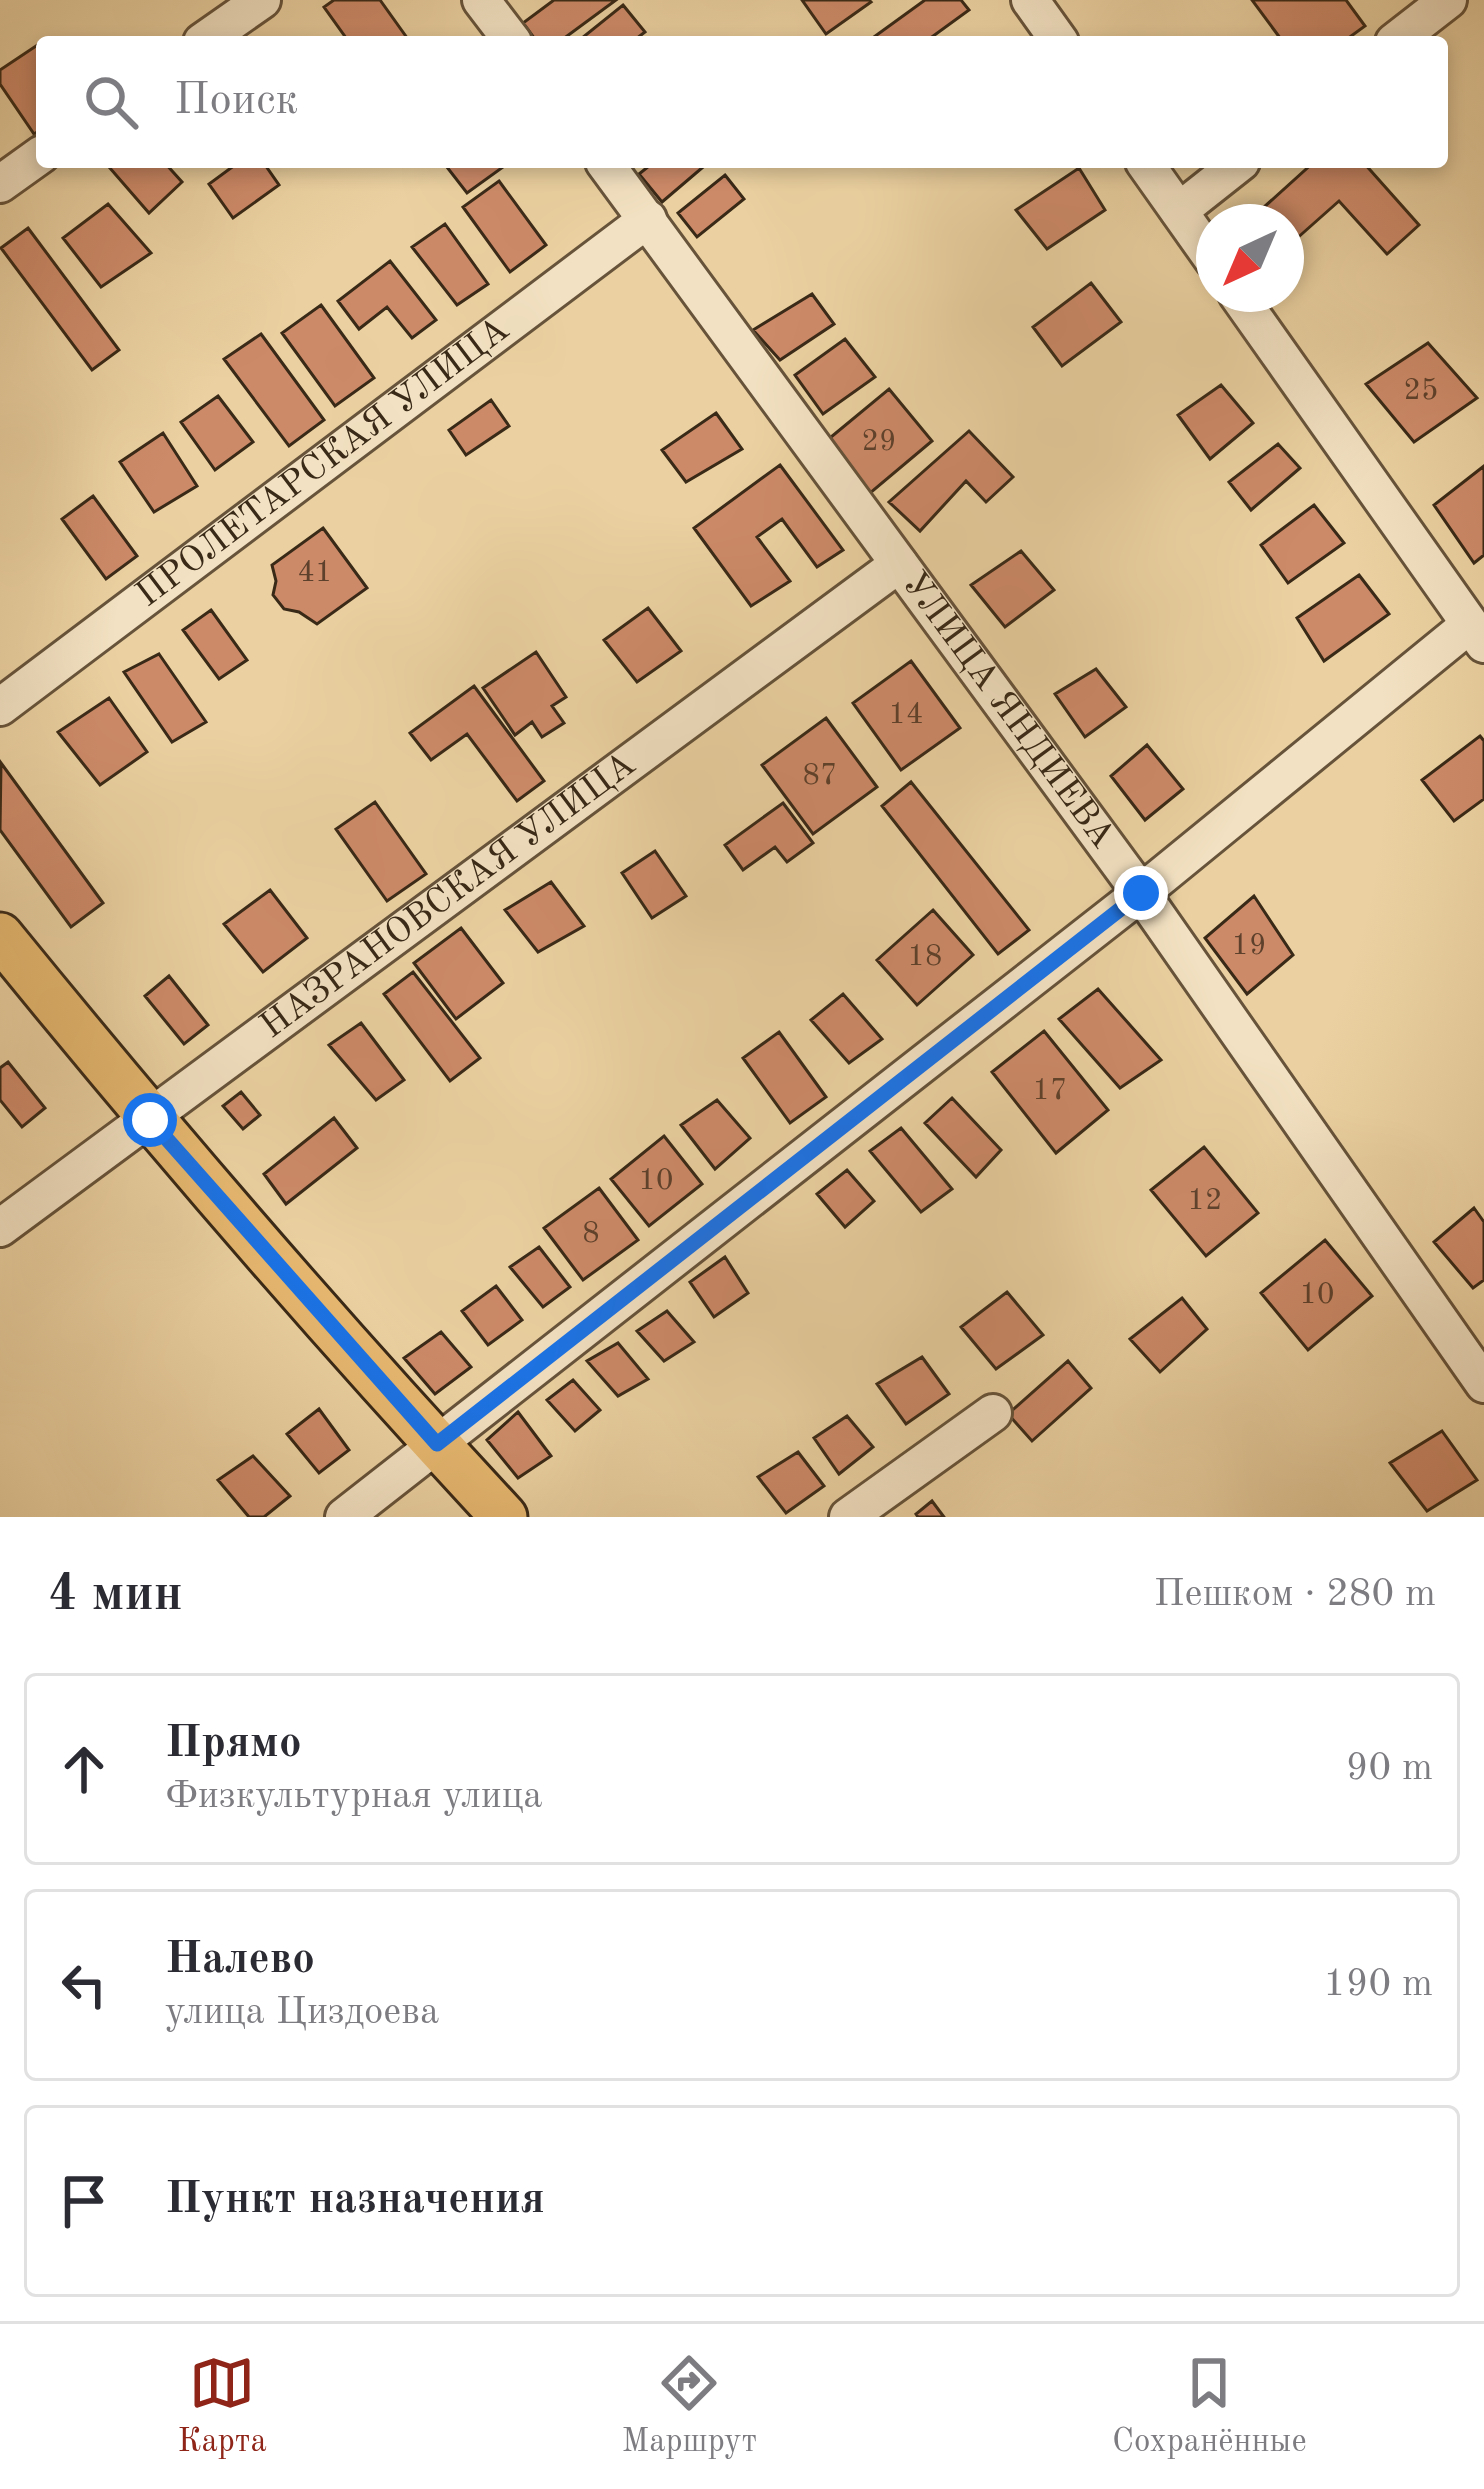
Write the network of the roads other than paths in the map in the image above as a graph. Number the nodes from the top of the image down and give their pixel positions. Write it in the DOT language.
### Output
graph roads {
  1 [pos="262,0"];
  2 [pos="481,0"];
  3 [pos="1030,0"];
  4 [pos="1448,0"];
  5 [pos="211,36"];
  6 [pos="508,36"];
  7 [pos="1056,36"];
  8 [pos="1402,36"];
  9 [pos="36,158"];
  10 [pos="609,168"];
  11 [pos="1148,168"];
  12 [pos="1233,168"];
  13 [pos="0,184"];
  14 [pos="1179,211"];
  15 [pos="648,219"];
  16 [pos="1196,235"];
  17 [pos="1250,312"];
  18 [pos="899,564"];
  19 [pos="1477,635"];
  20 [pos="0,707"];
  21 [pos="1141,893"];
  22 [pos="0,936"];
  23 [pos="150,1120"];
  24 [pos="0,1228"];
  25 [pos="1484,1384"];
  26 [pos="993,1413"];
  27 [pos="437,1444"];
  28 [pos="344,1517"];
  29 [pos="504,1517"];
  30 [pos="848,1517"];
  1 -- 5 [label="street"];
  2 -- 6 [label="street"];
  3 -- 7 [label="street"];
  4 -- 8 [label="street"];
  9 -- 13 [label="street"];
  10 -- 15 [label="street, УЛИЦА ЯНДИЕВА"];
  11 -- 14 [label="street"];
  12 -- 14 [label="street"];
  14 -- 16 [label="street"];
  15 -- 18 [label="street, УЛИЦА ЯНДИЕВА"];
  15 -- 20 [label="street, ПРОЛЕТАРСКАЯ УЛИЦА"];
  17 -- 19 [label="street"];
  18 -- 21 [label="street, УЛИЦА ЯНДИЕВА"];
  18 -- 23 [label="street, НАЗРАНОВСКАЯ УЛИЦА"];
  19 -- 21 [label="street"];
  21 -- 25 [label="street, УЛИЦА ЯНДИЕВА"];
  21 -- 27 [label="street"];
  22 -- 23 [label="main road"];
  23 -- 24 [label="street, НАЗРАНОВСКАЯ УЛИЦА"];
  23 -- 27 [label="main road"];
  26 -- 30 [label="street"];
  27 -- 28 [label="street"];
  27 -- 29 [label="main road"];
}
